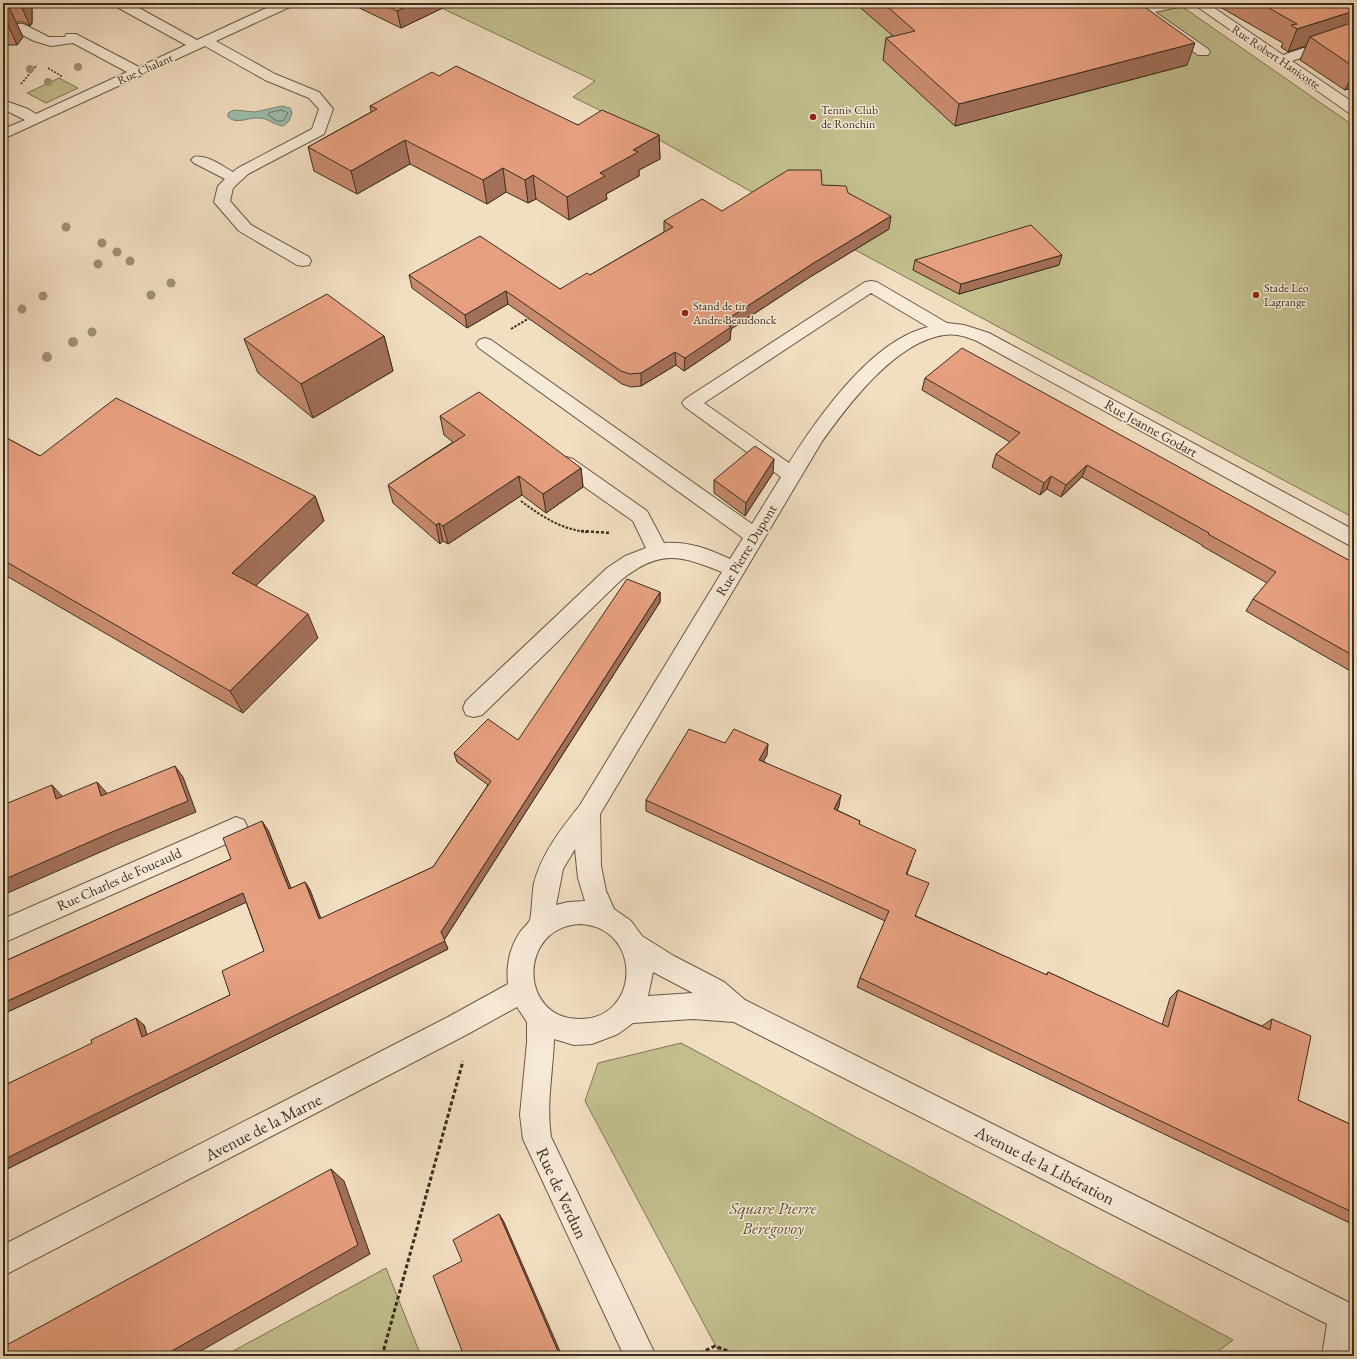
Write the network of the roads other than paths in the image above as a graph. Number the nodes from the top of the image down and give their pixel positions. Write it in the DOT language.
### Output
graph roads {
  1 [pos="120,3"];
  2 [pos="287,3"];
  3 [pos="1177,3"];
  4 [pos="1198,3"];
  5 [pos="18,27"];
  6 [pos="1354,35"];
  7 [pos="202,43"];
  8 [pos="1203,52"];
  9 [pos="1282,60"];
  10 [pos="138,72"];
  11 [pos="3,104"];
  12 [pos="1354,110"];
  13 [pos="35,120"];
  14 [pos="3,135"];
  15 [pos="199,160"];
  16 [pos="234,178"];
  17 [pos="303,261"];
  18 [pos="944,329"];
  19 [pos="485,344"];
  20 [pos="566,464"];
  21 [pos="792,475"];
  22 [pos="755,536"];
  23 [pos="1354,539"];
  24 [pos="658,551"];
  25 [pos="735,569"];
  26 [pos="474,708"];
  27 [pos="588,812"];
  28 [pos="236,828"];
  29 [pos="605,917"];
  30 [pos="542,928"];
  31 [pos="3,931"];
  32 [pos="637,946"];
  33 [pos="521,991"];
  34 [pos="736,1009"];
  35 [pos="625,1010"];
  36 [pos="540,1018"];
  37 [pos="3,1261"];
  38 [pos="1349,1318"];
  39 [pos="640,1356"];
  40 [pos="1338,1356"];
  1 -- 7 [label="street"];
  2 -- 7 [label="street, Rue Chalant"];
  3 -- 8 [label="street"];
  4 -- 9 [label="street, Rue Robert Hanicotte"];
  5 -- 10 [label="street"];
  6 -- 9 [label="street"];
  7 -- 10 [label="street, Rue Chalant"];
  7 -- 16 [label="street"];
  9 -- 12 [label="street, Rue Robert Hanicotte"];
  10 -- 13 [label="street, Rue Chalant"];
  11 -- 13 [label="street"];
  13 -- 14 [label="street, Rue Chalant"];
  15 -- 16 [label="street"];
  16 -- 17 [label="street"];
  18 -- 21 [label="street, Rue Pierre Dupont"];
  18 -- 21 [label="street"];
  18 -- 23 [label="street, Rue Jeanne Godart"];
  19 -- 22 [label="street"];
  20 -- 24 [label="street"];
  21 -- 22 [label="street, Rue Pierre Dupont"];
  22 -- 25 [label="street, Rue Pierre Dupont"];
  24 -- 25 [label="street"];
  24 -- 26 [label="street"];
  25 -- 27 [label="street, Rue Pierre Dupont"];
  27 -- 29 [label="street, Rue Pierre Dupont"];
  27 -- 30 [label="street, Rue Pierre Dupont"];
  28 -- 31 [label="street, Rue Charles de Foucauld"];
  29 -- 30 [label="street"];
  29 -- 32 [label="street"];
  30 -- 33 [label="street"];
  32 -- 34 [label="street, Avenue de la Libération"];
  32 -- 35 [label="street"];
  33 -- 36 [label="street"];
  33 -- 37 [label="street, Avenue de la Marne"];
  34 -- 35 [label="street, Avenue de la Libération"];
  34 -- 38 [label="street, Avenue de la Libération"];
  35 -- 36 [label="street"];
  36 -- 39 [label="street, Rue de Verdun"];
  38 -- 40 [label="street"];
}
